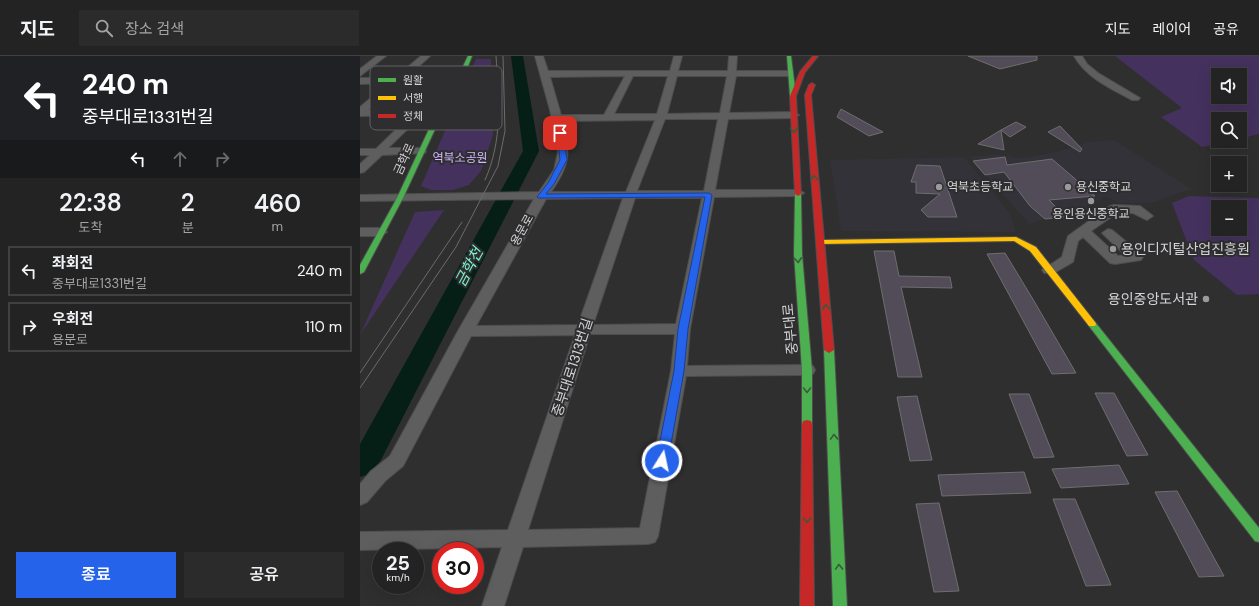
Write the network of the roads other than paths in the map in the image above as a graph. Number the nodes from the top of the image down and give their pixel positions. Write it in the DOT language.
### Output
graph roads {
  1 [pos="426,56"];
  2 [pos="470,56"];
  3 [pos="540,56"];
  4 [pos="678,56"];
  5 [pos="733,56"];
  6 [pos="789,56"];
  7 [pos="816,56"];
  8 [pos="1078,56"];
  9 [pos="381,57"];
  10 [pos="414,66"];
  11 [pos="466,66"];
  12 [pos="673,73"];
  13 [pos="732,73"];
  14 [pos="790,73"];
  15 [pos="360,74"];
  16 [pos="545,74"];
  17 [pos="630,74"];
  18 [pos="817,74"];
  19 [pos="360,81"];
  20 [pos="370,81"];
  21 [pos="793,96"];
  22 [pos="1135,98"];
  23 [pos="370,103"];
  24 [pos="360,112"];
  25 [pos="370,112"];
  26 [pos="794,115"];
  27 [pos="724,116"];
  28 [pos="661,117"];
  29 [pos="556,118"];
  30 [pos="607,118"];
  31 [pos="402,130"];
  32 [pos="431,130"];
  33 [pos="421,150"];
  34 [pos="360,152"];
  35 [pos="380,152"];
  36 [pos="360,170"];
  37 [pos="798,194"];
  38 [pos="630,195"];
  39 [pos="709,195"];
  40 [pos="540,197"];
  41 [pos="360,198"];
  42 [pos="400,198"];
  43 [pos="1147,216"];
  44 [pos="360,232"];
  45 [pos="381,232"];
  46 [pos="1084,232"];
  47 [pos="1108,233"];
  48 [pos="820,242"];
  49 [pos="1049,270"];
  50 [pos="360,272"];
  51 [pos="683,329"];
  52 [pos="584,330"];
  53 [pos="466,331"];
  54 [pos="807,370"];
  55 [pos="679,371"];
  56 [pos="360,497"];
  57 [pos="1259,537"];
  58 [pos="516,539"];
  59 [pos="360,541"];
  60 [pos="493,606"];
  61 [pos="807,606"];
  62 [pos="840,606"];
  1 -- 10 [label="street"];
  2 -- 11 [label="main road, 금학로"];
  3 -- 16 [label="street, 용문로"];
  4 -- 12 [label="street, 중부대로1313번길"];
  5 -- 13 [label="street"];
  6 -- 14 [label="main road"];
  7 -- 21 [label="main road, 중부대로"];
  8 -- 22 [label="street"];
  9 -- 15 [label="street"];
  12 -- 13 [label="street"];
  12 -- 17 [label="street"];
  12 -- 28 [label="street, 중부대로1313번길"];
  13 -- 14 [label="street"];
  13 -- 27 [label="street"];
  14 -- 21 [label="main road"];
  16 -- 17 [label="street"];
  16 -- 29 [label="street, 용문로"];
  17 -- 30 [label="street"];
  48 -- 18 [label="main road, one-way"];
  19 -- 20 [label="street"];
  21 -- 26 [label="main road, 중부대로"];
  23 -- 24 [label="street"];
  24 -- 25 [label="street"];
  26 -- 27 [label="street"];
  26 -- 37 [label="main road, 중부대로, one-way"];
  27 -- 28 [label="street"];
  27 -- 39 [label="street"];
  28 -- 30 [label="street"];
  28 -- 38 [label="street, 중부대로1313번길"];
  29 -- 30 [label="street"];
  29 -- 40 [label="street, 용문로"];
  31 -- 35 [label="street"];
  32 -- 33 [label="main road, 금학로"];
  33 -- 35 [label="street"];
  33 -- 42 [label="main road, 금학로"];
  34 -- 35 [label="street"];
  35 -- 36 [label="street"];
  37 -- 39 [label="street"];
  37 -- 54 [label="main road, 중부대로, one-way"];
  38 -- 39 [label="street"];
  38 -- 40 [label="street"];
  38 -- 52 [label="street, 중부대로1313번길"];
  39 -- 51 [label="street"];
  40 -- 42 [label="street"];
  40 -- 53 [label="street, 용문로"];
  41 -- 42 [label="street"];
  42 -- 45 [label="main road, 금학로"];
  43 -- 46 [label="street"];
  44 -- 45 [label="street"];
  45 -- 50 [label="main road, 금학로"];
  46 -- 47 [label="street"];
  46 -- 49 [label="street"];
  48 -- 49 [label="main road"];
  62 -- 48 [label="main road, one-way"];
  49 -- 57 [label="main road"];
  51 -- 52 [label="street"];
  51 -- 55 [label="street"];
  52 -- 53 [label="street"];
  52 -- 58 [label="street, 중부대로1313번길"];
  53 -- 56 [label="street, 용문로"];
  54 -- 55 [label="street"];
  54 -- 61 [label="main road, 중부대로, one-way"];
  55 -- 58 [label="street"];
  58 -- 59 [label="street"];
  58 -- 60 [label="street, 중부대로1313번길"];
}
